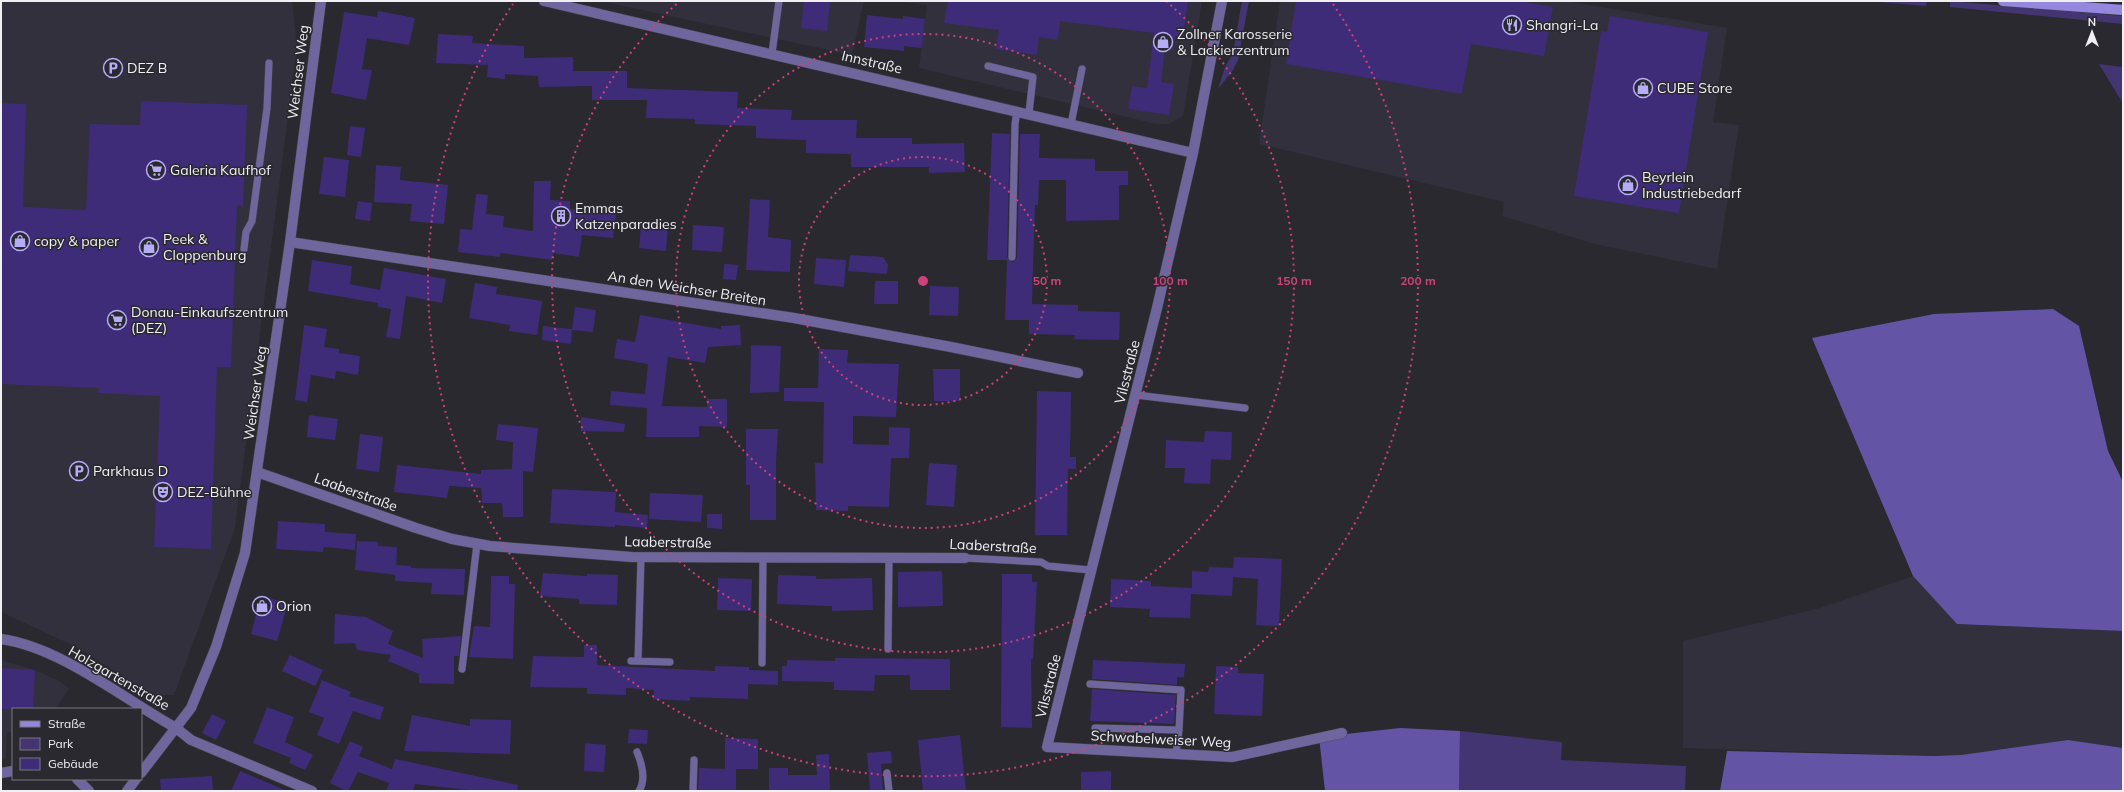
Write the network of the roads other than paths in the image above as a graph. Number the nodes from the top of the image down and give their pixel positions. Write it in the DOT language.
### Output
graph roads {
  1 [pos="321,1"];
  2 [pos="544,1"];
  3 [pos="779,1"];
  4 [pos="1222,1"];
  5 [pos="2003,1"];
  6 [pos="2123,10"];
  7 [pos="772,53"];
  8 [pos="269,63"];
  9 [pos="988,66"];
  10 [pos="1082,69"];
  11 [pos="1017,111"];
  12 [pos="1029,114"];
  13 [pos="1071,124"];
  14 [pos="1193,152"];
  15 [pos="290,242"];
  16 [pos="244,249"];
  17 [pos="1012,257"];
  18 [pos="1078,373"];
  19 [pos="1136,395"];
  20 [pos="1245,408"];
  21 [pos="257,472"];
  22 [pos="477,544"];
  23 [pos="641,557"];
  24 [pos="763,557"];
  25 [pos="889,557"];
  26 [pos="965,558"];
  27 [pos="1090,570"];
  28 [pos="1,639"];
  29 [pos="888,648"];
  30 [pos="670,662"];
  31 [pos="762,663"];
  32 [pos="462,669"];
  33 [pos="1090,684"];
  34 [pos="176,728"];
  35 [pos="1095,728"];
  36 [pos="1179,730"];
  37 [pos="1342,733"];
  38 [pos="1047,747"];
  39 [pos="637,752"];
  40 [pos="1176,754"];
  41 [pos="694,760"];
  42 [pos="12,771"];
  43 [pos="1,773"];
  44 [pos="142,773"];
  45 [pos="887,774"];
  46 [pos="78,780"];
  47 [pos="135,780"];
  48 [pos="89,791"];
  49 [pos="126,791"];
  50 [pos="312,791"];
  51 [pos="639,791"];
  52 [pos="693,791"];
  53 [pos="889,791"];
  1 -- 15 [label="street, Weichser Weg"];
  2 -- 7 [label="street, Innstraße"];
  3 -- 7 [label="lane"];
  4 -- 14 [label="street, Vilsstraße"];
  5 -- 6 [label="main road"];
  7 -- 11 [label="street, Innstraße"];
  8 -- 16 [label="lane"];
  9 -- 12 [label="lane"];
  10 -- 13 [label="lane"];
  11 -- 12 [label="street, Innstraße"];
  11 -- 17 [label="lane"];
  12 -- 13 [label="street, Innstraße"];
  13 -- 14 [label="street, Innstraße"];
  14 -- 19 [label="street, Vilsstraße"];
  15 -- 18 [label="street, An den Weichser Breiten"];
  15 -- 21 [label="street, Weichser Weg"];
  19 -- 20 [label="lane"];
  19 -- 27 [label="street, Vilsstraße"];
  21 -- 22 [label="street, Laaberstraße"];
  21 -- 34 [label="street, Weichser Weg"];
  22 -- 23 [label="street, Laaberstraße"];
  22 -- 32 [label="lane"];
  23 -- 24 [label="street, Laaberstraße"];
  23 -- 30 [label="lane"];
  24 -- 25 [label="street, Laaberstraße"];
  24 -- 31 [label="lane"];
  25 -- 26 [label="street, Laaberstraße"];
  25 -- 29 [label="lane"];
  26 -- 27 [label="lane, Laaberstraße"];
  27 -- 38 [label="street, Vilsstraße"];
  28 -- 34 [label="street, Holzgartenstraße"];
  33 -- 36 [label="lane"];
  34 -- 44 [label="street, Weichser Weg"];
  34 -- 50 [label="street"];
  35 -- 36 [label="lane"];
  36 -- 40 [label="lane"];
  37 -- 40 [label="street, Schwabelweiser Weg"];
  38 -- 40 [label="street, Schwabelweiser Weg"];
  39 -- 51 [label="lane"];
  41 -- 52 [label="lane"];
  42 -- 43 [label="street"];
  45 -- 53 [label="lane"];
  46 -- 48 [label="street"];
  47 -- 49 [label="street"];
}
